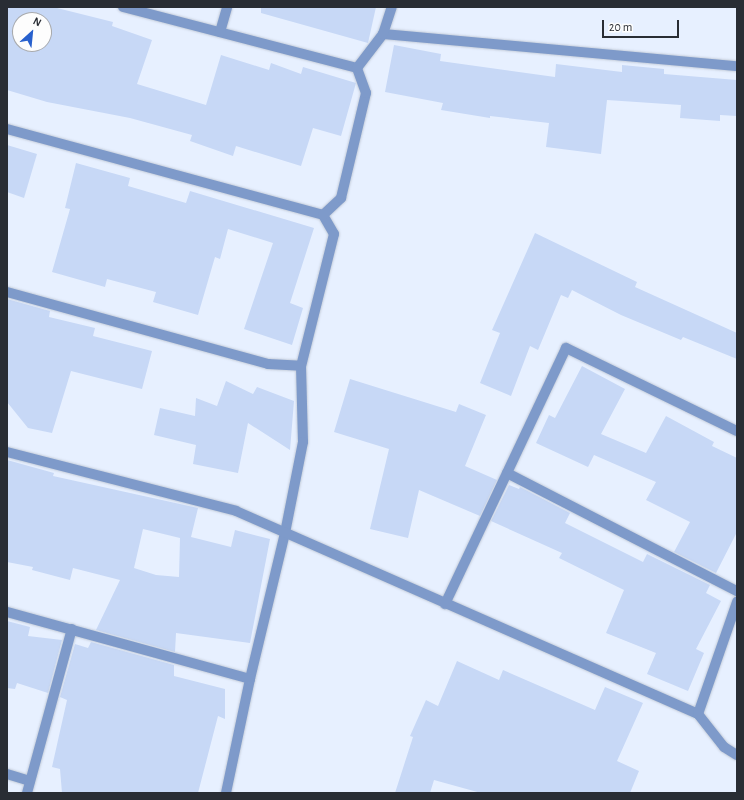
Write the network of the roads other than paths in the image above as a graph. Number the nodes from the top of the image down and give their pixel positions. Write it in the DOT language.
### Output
graph roads {
  1 [pos="123,7"];
  2 [pos="227,7"];
  3 [pos="392,7"];
  4 [pos="220,32"];
  5 [pos="383,34"];
  6 [pos="737,66"];
  7 [pos="357,68"];
  8 [pos="7,129"];
  9 [pos="323,216"];
  10 [pos="7,292"];
  11 [pos="301,366"];
  12 [pos="737,431"];
  13 [pos="7,452"];
  14 [pos="507,473"];
  15 [pos="285,533"];
  16 [pos="737,591"];
  17 [pos="737,602"];
  18 [pos="445,604"];
  19 [pos="7,612"];
  20 [pos="72,629"];
  21 [pos="250,679"];
  22 [pos="698,714"];
  23 [pos="737,756"];
  24 [pos="7,774"];
  25 [pos="30,780"];
  26 [pos="27,793"];
  27 [pos="226,793"];
  1 -- 4 [label="street"];
  2 -- 4 [label="street"];
  3 -- 5 [label="street"];
  4 -- 7 [label="street"];
  5 -- 6 [label="street"];
  5 -- 7 [label="street"];
  7 -- 9 [label="street"];
  8 -- 9 [label="street"];
  9 -- 11 [label="street"];
  10 -- 11 [label="street"];
  11 -- 15 [label="street"];
  12 -- 14 [label="street"];
  13 -- 15 [label="street"];
  14 -- 16 [label="street"];
  14 -- 18 [label="street"];
  15 -- 18 [label="street"];
  15 -- 21 [label="street"];
  17 -- 22 [label="street"];
  18 -- 22 [label="street"];
  19 -- 20 [label="street"];
  20 -- 21 [label="street"];
  20 -- 25 [label="street"];
  21 -- 27 [label="street"];
  22 -- 23 [label="street"];
  24 -- 25 [label="street"];
  25 -- 26 [label="street"];
}
